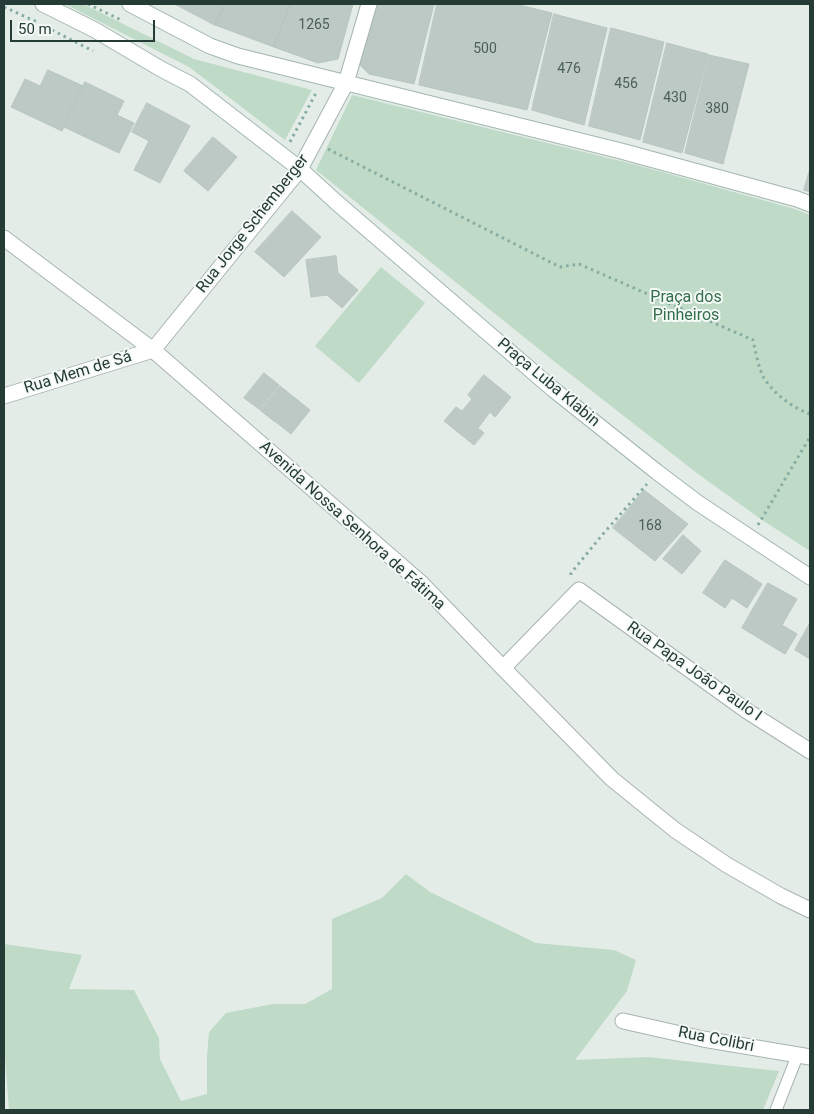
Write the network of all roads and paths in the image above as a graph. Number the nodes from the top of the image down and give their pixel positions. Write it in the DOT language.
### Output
graph roads {
  1 [pos="43,4"];
  2 [pos="88,4"];
  3 [pos="130,4"];
  4 [pos="369,4"];
  5 [pos="121,20"];
  6 [pos="346,83"];
  7 [pos="314,88"];
  8 [pos="315,142"];
  9 [pos="288,146"];
  10 [pos="300,169"];
  11 [pos="810,204"];
  12 [pos="4,238"];
  13 [pos="153,350"];
  14 [pos="4,396"];
  15 [pos="810,414"];
  16 [pos="810,438"];
  17 [pos="657,472"];
  18 [pos="750,538"];
  19 [pos="810,577"];
  20 [pos="579,590"];
  21 [pos="502,668"];
  22 [pos="810,751"];
  23 [pos="810,910"];
  24 [pos="623,1020"];
  25 [pos="806,1055"];
  26 [pos="776,1110"];
  1 -- 10 [label="street, Praça Luba Klabin"];
  2 -- 5 [label="path"];
  3 -- 6 [label="street"];
  4 -- 6 [label="street, Rua Jorge Schemberger"];
  6 -- 8 [label="street, Rua Jorge Schemberger"];
  6 -- 11 [label="street"];
  7 -- 9 [label="path"];
  8 -- 10 [label="street, Rua Jorge Schemberger"];
  8 -- 15 [label="path"];
  10 -- 13 [label="street, Rua Jorge Schemberger"];
  10 -- 17 [label="street, Praça Luba Klabin"];
  12 -- 13 [label="street, Avenida Nossa Senhora de Fátima"];
  13 -- 14 [label="street, Rua Mem de Sá"];
  13 -- 21 [label="street, Avenida Nossa Senhora de Fátima"];
  16 -- 18 [label="path"];
  17 -- 18 [label="street, Praça Luba Klabin"];
  17 -- 20 [label="path"];
  18 -- 19 [label="street, Praça Luba Klabin"];
  20 -- 21 [label="street"];
  20 -- 22 [label="street, Rua Papa João Paulo I"];
  21 -- 23 [label="street, Avenida Nossa Senhora de Fátima"];
  24 -- 25 [label="street, Rua Colibri"];
  25 -- 26 [label="lane"];
}
